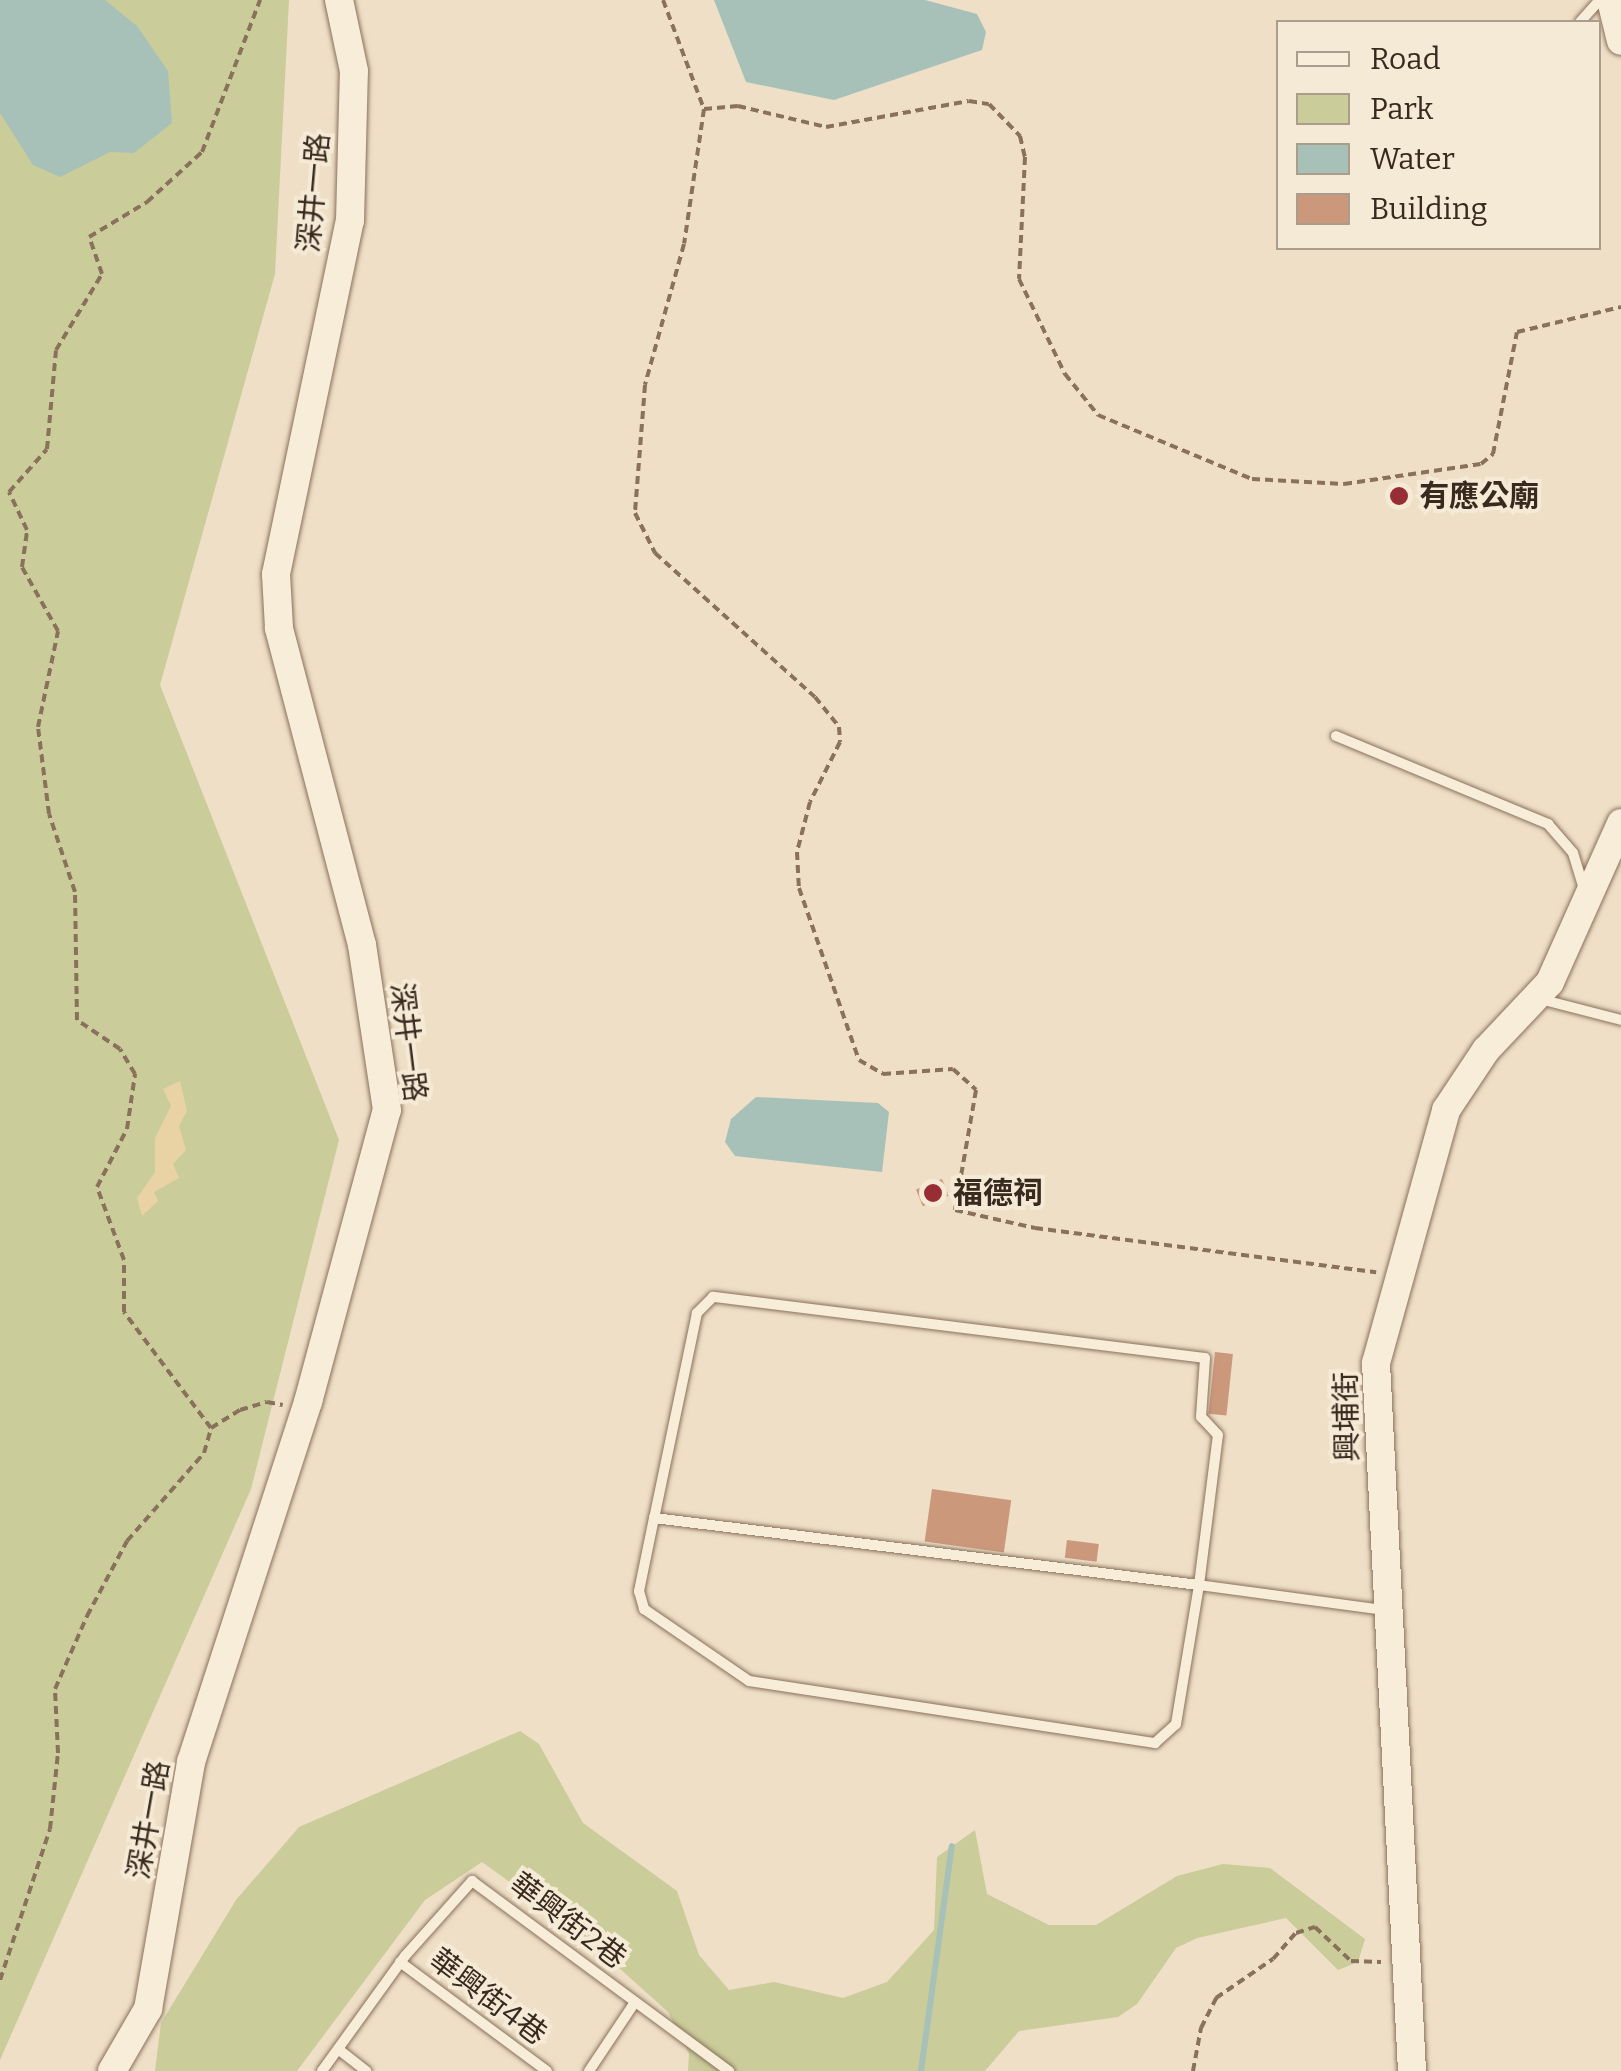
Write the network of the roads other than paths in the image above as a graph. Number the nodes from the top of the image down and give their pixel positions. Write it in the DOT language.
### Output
graph roads {
  1 [pos="339,0"];
  2 [pos="1600,0"];
  3 [pos="1611,0"];
  4 [pos="1582,20"];
  5 [pos="1621,42"];
  6 [pos="1336,736"];
  7 [pos="1621,823"];
  8 [pos="1589,905"];
  9 [pos="1536,998"];
  10 [pos="1621,1020"];
  11 [pos="654,1518"];
  12 [pos="1199,1585"];
  13 [pos="1386,1610"];
  14 [pos="400,1962"];
  15 [pos="635,2002"];
  16 [pos="338,2049"];
  17 [pos="112,2071"];
  18 [pos="322,2071"];
  19 [pos="366,2071"];
  20 [pos="547,2071"];
  21 [pos="589,2071"];
  22 [pos="729,2071"];
  23 [pos="1412,2071"];
  1 -- 17 [label="street, 深井一路"];
  2 -- 4 [label="lane"];
  3 -- 5 [label="street"];
  6 -- 8 [label="lane"];
  7 -- 8 [label="street, 興埔街"];
  8 -- 9 [label="street, 興埔街"];
  9 -- 10 [label="lane"];
  9 -- 13 [label="street, 興埔街"];
  11 -- 12 [label="lane"];
  11 -- 12 [label="lane"];
  11 -- 12 [label="lane"];
  12 -- 13 [label="lane"];
  13 -- 23 [label="street, 興埔街"];
  14 -- 15 [label="lane, 華興街2巷"];
  14 -- 16 [label="lane"];
  14 -- 20 [label="lane, 華興街4巷"];
  15 -- 21 [label="lane"];
  15 -- 22 [label="lane, 華興街2巷"];
  16 -- 18 [label="lane"];
  16 -- 19 [label="lane"];
}
